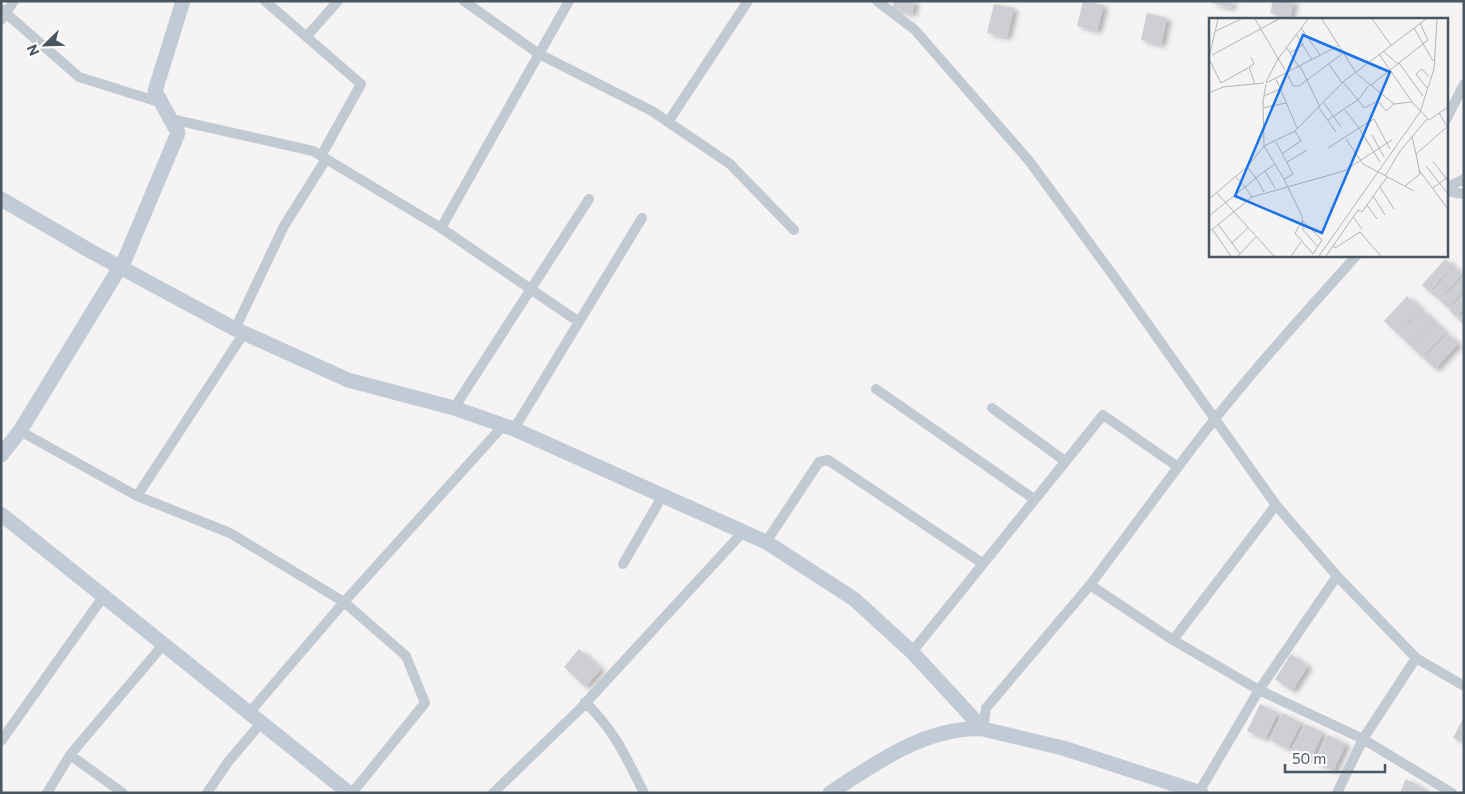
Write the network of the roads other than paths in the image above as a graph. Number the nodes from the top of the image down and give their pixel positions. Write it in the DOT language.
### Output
graph roads {
  1 [pos="14,1"];
  2 [pos="183,1"];
  3 [pos="265,1"];
  4 [pos="338,1"];
  5 [pos="464,1"];
  6 [pos="569,1"];
  7 [pos="748,1"];
  8 [pos="877,1"];
  9 [pos="3,14"];
  10 [pos="307,36"];
  11 [pos="539,54"];
  12 [pos="1464,84"];
  13 [pos="162,103"];
  14 [pos="1448,116"];
  15 [pos="171,119"];
  16 [pos="668,122"];
  17 [pos="324,158"];
  18 [pos="1464,179"];
  19 [pos="1448,188"];
  20 [pos="1448,190"];
  21 [pos="1464,194"];
  22 [pos="1,199"];
  23 [pos="589,199"];
  24 [pos="642,218"];
  25 [pos="441,228"];
  26 [pos="794,230"];
  27 [pos="1356,256"];
  28 [pos="120,266"];
  29 [pos="528,290"];
  30 [pos="579,322"];
  31 [pos="240,331"];
  32 [pos="876,389"];
  33 [pos="454,408"];
  34 [pos="992,408"];
  35 [pos="1214,418"];
  36 [pos="508,428"];
  37 [pos="20,431"];
  38 [pos="1,455"];
  39 [pos="1065,461"];
  40 [pos="1178,467"];
  41 [pos="663,495"];
  42 [pos="137,496"];
  43 [pos="1034,500"];
  44 [pos="1276,505"];
  45 [pos="1,514"];
  46 [pos="744,532"];
  47 [pos="766,542"];
  48 [pos="982,563"];
  49 [pos="623,564"];
  50 [pos="1338,576"];
  51 [pos="1090,585"];
  52 [pos="103,597"];
  53 [pos="344,602"];
  54 [pos="1173,640"];
  55 [pos="163,645"];
  56 [pos="912,652"];
  57 [pos="1416,658"];
  58 [pos="1464,686"];
  59 [pos="1259,690"];
  60 [pos="585,702"];
  61 [pos="249,713"];
  62 [pos="261,723"];
  63 [pos="983,729"];
  64 [pos="1363,739"];
  65 [pos="1,741"];
  66 [pos="70,755"];
  67 [pos="496,792"];
  68 [pos="1200,792"];
  69 [pos="47,793"];
  70 [pos="123,793"];
  71 [pos="207,793"];
  72 [pos="351,793"];
  73 [pos="644,793"];
  74 [pos="830,793"];
  75 [pos="1337,793"];
  76 [pos="1452,793"];
  1 -- 9 [label="street"];
  2 -- 13 [label="street"];
  3 -- 10 [label="street"];
  4 -- 10 [label="street"];
  5 -- 11 [label="street"];
  6 -- 11 [label="street"];
  7 -- 16 [label="street"];
  8 -- 35 [label="street"];
  9 -- 13 [label="street"];
  10 -- 17 [label="street"];
  11 -- 16 [label="street"];
  11 -- 25 [label="street"];
  12 -- 14 [label="street"];
  13 -- 15 [label="street"];
  15 -- 17 [label="street"];
  15 -- 28 [label="street"];
  16 -- 26 [label="street"];
  17 -- 25 [label="street"];
  17 -- 31 [label="street"];
  18 -- 19 [label="street"];
  20 -- 21 [label="street"];
  22 -- 28 [label="street"];
  23 -- 29 [label="street"];
  24 -- 30 [label="street"];
  25 -- 29 [label="street"];
  27 -- 35 [label="street"];
  28 -- 31 [label="street"];
  28 -- 37 [label="street"];
  29 -- 30 [label="street"];
  29 -- 33 [label="street"];
  30 -- 36 [label="street"];
  31 -- 33 [label="street"];
  31 -- 42 [label="street"];
  32 -- 43 [label="street"];
  33 -- 36 [label="street"];
  34 -- 39 [label="street"];
  35 -- 40 [label="street"];
  35 -- 44 [label="street"];
  36 -- 41 [label="street"];
  36 -- 53 [label="street"];
  37 -- 38 [label="street"];
  37 -- 42 [label="street"];
  39 -- 40 [label="street"];
  39 -- 43 [label="street"];
  40 -- 51 [label="street"];
  41 -- 46 [label="street"];
  41 -- 49 [label="street"];
  42 -- 53 [label="street"];
  43 -- 48 [label="street"];
  44 -- 50 [label="street"];
  44 -- 54 [label="street"];
  45 -- 52 [label="street"];
  46 -- 47 [label="street"];
  46 -- 60 [label="street"];
  47 -- 48 [label="street"];
  47 -- 56 [label="street"];
  48 -- 56 [label="street"];
  50 -- 57 [label="street"];
  50 -- 59 [label="street"];
  51 -- 54 [label="street"];
  51 -- 63 [label="street"];
  52 -- 55 [label="street"];
  52 -- 65 [label="street"];
  53 -- 61 [label="street"];
  53 -- 72 [label="street"];
  54 -- 59 [label="street"];
  55 -- 61 [label="street"];
  55 -- 66 [label="street"];
  56 -- 63 [label="street"];
  57 -- 58 [label="street"];
  57 -- 64 [label="street"];
  59 -- 64 [label="street"];
  59 -- 68 [label="street"];
  60 -- 67 [label="street"];
  60 -- 73 [label="street"];
  61 -- 62 [label="street"];
  62 -- 71 [label="street"];
  62 -- 72 [label="street"];
  63 -- 68 [label="street"];
  63 -- 74 [label="street"];
  64 -- 75 [label="street"];
  64 -- 76 [label="street"];
  66 -- 69 [label="street"];
  66 -- 70 [label="street"];
}
